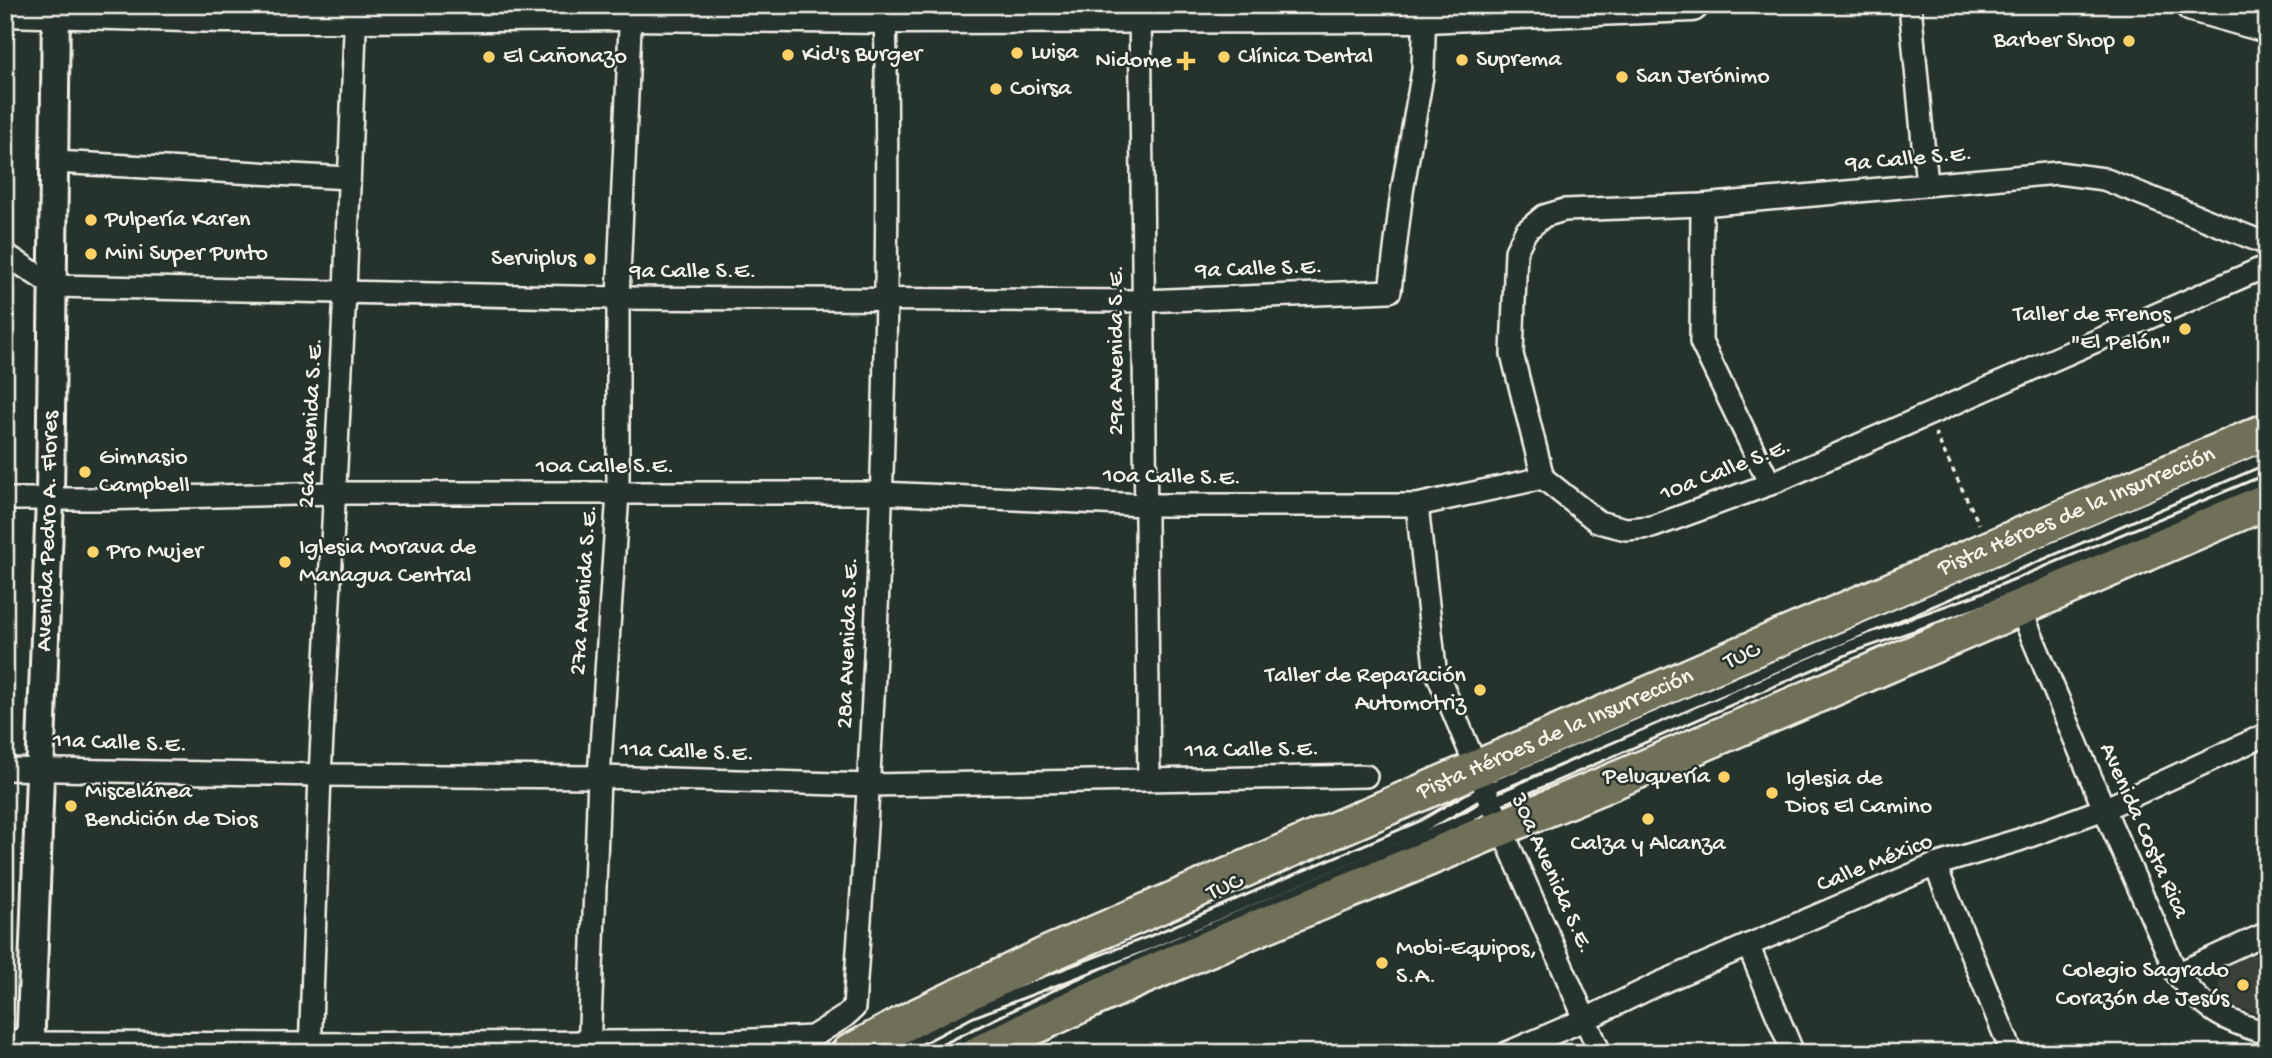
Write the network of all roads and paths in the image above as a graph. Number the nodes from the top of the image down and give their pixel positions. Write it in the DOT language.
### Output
graph roads {
  1 [pos="1692,5"];
  2 [pos="1910,5"];
  3 [pos="2208,7"];
  4 [pos="56,8"];
  5 [pos="631,9"];
  6 [pos="5,10"];
  7 [pos="222,11"];
  8 [pos="356,11"];
  9 [pos="885,11"];
  10 [pos="1140,11"];
  11 [pos="1425,11"];
  12 [pos="2267,26"];
  13 [pos="54,162"];
  14 [pos="349,177"];
  15 [pos="1927,185"];
  16 [pos="1702,205"];
  17 [pos="2267,244"];
  18 [pos="5,254"];
  19 [pos="2267,266"];
  20 [pos="54,286"];
  21 [pos="345,292"];
  22 [pos="618,298"];
  23 [pos="885,299"];
  24 [pos="1143,301"];
  25 [pos="1927,415"];
  26 [pos="2267,431"];
  27 [pos="2267,457"];
  28 [pos="1543,478"];
  29 [pos="2267,481"];
  30 [pos="1770,484"];
  31 [pos="335,493"];
  32 [pos="618,493"];
  33 [pos="880,493"];
  34 [pos="50,498"];
  35 [pos="5,499"];
  36 [pos="2267,501"];
  37 [pos="1145,505"];
  38 [pos="1417,505"];
  39 [pos="1982,530"];
  40 [pos="2020,608"];
  41 [pos="2267,734"];
  42 [pos="42,768"];
  43 [pos="5,769"];
  44 [pos="320,775"];
  45 [pos="1366,776"];
  46 [pos="599,777"];
  47 [pos="1149,779"];
  48 [pos="870,785"];
  49 [pos="1488,798"];
  50 [pos="2104,809"];
  51 [pos="1935,865"];
  52 [pos="2267,933"];
  53 [pos="1748,945"];
  54 [pos="2178,974"];
  55 [pos="1586,1019"];
  56 [pos="2267,1032"];
  57 [pos="22,1046"];
  58 [pos="589,1048"];
  59 [pos="311,1049"];
  60 [pos="849,1053"];
  61 [pos="891,1053"];
  62 [pos="940,1053"];
  63 [pos="980,1053"];
  64 [pos="1507,1053"];
  65 [pos="1600,1053"];
  66 [pos="1793,1053"];
  67 [pos="2012,1053"];
  1 -- 11 [label="main road"];
  2 -- 15 [label="street"];
  3 -- 12 [label="main road"];
  4 -- 6 [label="main road"];
  4 -- 7 [label="main road"];
  4 -- 13 [label="street, Avenida Pedro A. Flores"];
  5 -- 8 [label="main road"];
  5 -- 9 [label="main road"];
  5 -- 22 [label="street, 27a Avenida S.E."];
  7 -- 8 [label="main road"];
  8 -- 14 [label="street, 26a Avenida S.E."];
  9 -- 10 [label="main road"];
  9 -- 23 [label="street, 28a Avenida S.E."];
  10 -- 11 [label="main road"];
  10 -- 24 [label="street, 29a Avenida S.E."];
  11 -- 24 [label="street, 9a Calle S.E."];
  13 -- 14 [label="street"];
  13 -- 20 [label="street, Avenida Pedro A. Flores"];
  14 -- 21 [label="street, 26a Avenida S.E."];
  15 -- 16 [label="street, 9a Calle S.E."];
  15 -- 17 [label="street, 9a Calle S.E."];
  16 -- 28 [label="street, 9a Calle S.E."];
  16 -- 30 [label="street"];
  18 -- 20 [label="street"];
  19 -- 25 [label="street, 10a Calle S.E."];
  20 -- 21 [label="street, 9a Calle S.E."];
  20 -- 34 [label="street, Avenida Pedro A. Flores"];
  21 -- 22 [label="street, 9a Calle S.E."];
  21 -- 31 [label="street, 26a Avenida S.E."];
  22 -- 23 [label="street, 9a Calle S.E."];
  22 -- 32 [label="street, 27a Avenida S.E."];
  23 -- 24 [label="street, 9a Calle S.E."];
  23 -- 33 [label="street, 28a Avenida S.E."];
  24 -- 37 [label="street, 29a Avenida S.E."];
  25 -- 30 [label="street, 10a Calle S.E."];
  25 -- 39 [label="path"];
  26 -- 49 [label="main road, Pista Héroes de la Insurrección"];
  27 -- 49 [label="lane, TUC"];
  28 -- 30 [label="street, 10a Calle S.E."];
  28 -- 38 [label="street, 10a Calle S.E."];
  29 -- 49 [label="lane, TUC"];
  31 -- 32 [label="street, 10a Calle S.E."];
  31 -- 34 [label="street, 10a Calle S.E."];
  31 -- 44 [label="street, 26a Avenida S.E."];
  32 -- 33 [label="street, 10a Calle S.E."];
  32 -- 46 [label="street, 27a Avenida S.E."];
  33 -- 37 [label="street, 10a Calle S.E."];
  33 -- 48 [label="street, 28a Avenida S.E."];
  34 -- 35 [label="street, 10a Calle S.E."];
  34 -- 42 [label="street, Avenida Pedro A. Flores"];
  36 -- 40 [label="main road, Pista Héroes de la Insurrección"];
  37 -- 38 [label="street, 10a Calle S.E."];
  37 -- 47 [label="street, 29a Avenida S.E."];
  38 -- 49 [label="street, 30a Avenida S.E."];
  40 -- 49 [label="main road, Pista Héroes de la Insurrección"];
  40 -- 50 [label="street, Avenida Costa Rica"];
  41 -- 50 [label="street, Calle México"];
  42 -- 43 [label="street, 11a Calle S.E."];
  42 -- 44 [label="street, 11a Calle S.E."];
  42 -- 57 [label="street, Avenida Pedro A. Flores"];
  44 -- 46 [label="street, 11a Calle S.E."];
  44 -- 59 [label="street, 26a Avenida S.E."];
  45 -- 47 [label="street, 11a Calle S.E."];
  46 -- 48 [label="street, 11a Calle S.E."];
  46 -- 58 [label="street, 27a Avenida S.E."];
  47 -- 48 [label="street, 11a Calle S.E."];
  48 -- 58 [label="street, 28a Avenida S.E."];
  49 -- 55 [label="street, 30a Avenida S.E."];
  49 -- 60 [label="main road, Pista Héroes de la Insurrección"];
  49 -- 61 [label="lane, TUC"];
  49 -- 62 [label="lane, TUC"];
  49 -- 63 [label="main road, Pista Héroes de la Insurrección"];
  50 -- 51 [label="street, Calle México"];
  50 -- 54 [label="street, Avenida Costa Rica"];
  51 -- 53 [label="street, Calle México"];
  51 -- 67 [label="street"];
  52 -- 54 [label="street"];
  53 -- 55 [label="street, Calle México"];
  53 -- 66 [label="street"];
  54 -- 56 [label="street, Avenida Costa Rica"];
  55 -- 64 [label="street, Calle México"];
  55 -- 65 [label="street, 30a Avenida S.E."];
  57 -- 59 [label="street"];
  58 -- 59 [label="street"];
}
